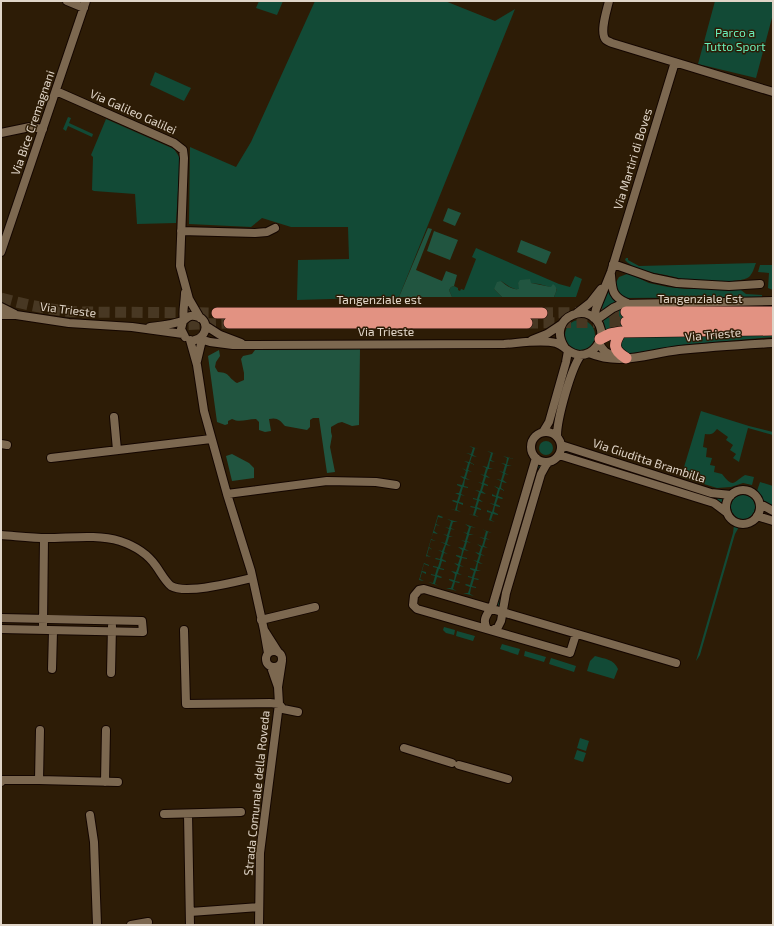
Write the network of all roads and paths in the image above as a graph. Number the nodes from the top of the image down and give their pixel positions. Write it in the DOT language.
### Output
graph roads {
  1 [pos="67,1"];
  2 [pos="609,1"];
  3 [pos="85,4"];
  4 [pos="675,62"];
  5 [pos="56,91"];
  6 [pos="773,92"];
  7 [pos="43,129"];
  8 [pos="1,133"];
  9 [pos="275,228"];
  10 [pos="181,231"];
  11 [pos="1,252"];
  12 [pos="613,264"];
  13 [pos="611,272"];
  14 [pos="606,284"];
  15 [pos="760,284"];
  16 [pos="184,287"];
  17 [pos="773,301"];
  18 [pos="1,307"];
  19 [pos="773,312"];
  20 [pos="217,313"];
  21 [pos="542,313"];
  22 [pos="577,313"];
  23 [pos="1,315"];
  24 [pos="16,315"];
  25 [pos="625,317"];
  26 [pos="200,318"];
  27 [pos="595,319"];
  28 [pos="184,320"];
  29 [pos="527,322"];
  30 [pos="773,322"];
  31 [pos="229,323"];
  32 [pos="562,324"];
  33 [pos="206,326"];
  34 [pos="141,328"];
  35 [pos="773,330"];
  36 [pos="183,334"];
  37 [pos="200,339"];
  38 [pos="190,340"];
  39 [pos="600,341"];
  40 [pos="528,342"];
  41 [pos="773,342"];
  42 [pos="245,344"];
  43 [pos="566,349"];
  44 [pos="585,354"];
  45 [pos="629,358"];
  46 [pos="197,365"];
  47 [pos="114,417"];
  48 [pos="543,432"];
  49 [pos="557,436"];
  50 [pos="211,439"];
  51 [pos="561,445"];
  52 [pos="117,450"];
  53 [pos="559,455"];
  54 [pos="51,458"];
  55 [pos="536,458"];
  56 [pos="549,462"];
  57 [pos="396,485"];
  58 [pos="226,494"];
  59 [pos="731,495"];
  60 [pos="760,504"];
  61 [pos="773,511"];
  62 [pos="726,512"];
  63 [pos="757,516"];
  64 [pos="773,521"];
  65 [pos="1,535"];
  66 [pos="44,538"];
  67 [pos="252,578"];
  68 [pos="315,607"];
  69 [pos="491,609"];
  70 [pos="503,612"];
  71 [pos="1,618"];
  72 [pos="43,620"];
  73 [pos="261,620"];
  74 [pos="112,621"];
  75 [pos="1,629"];
  76 [pos="43,630"];
  77 [pos="184,630"];
  78 [pos="264,630"];
  79 [pos="490,630"];
  80 [pos="53,631"];
  81 [pos="112,632"];
  82 [pos="576,634"];
  83 [pos="278,652"];
  84 [pos="268,653"];
  85 [pos="282,661"];
  86 [pos="676,663"];
  87 [pos="271,667"];
  88 [pos="52,669"];
  89 [pos="111,673"];
  90 [pos="278,687"];
  91 [pos="279,704"];
  92 [pos="298,712"];
  93 [pos="40,730"];
  94 [pos="106,730"];
  95 [pos="404,748"];
  96 [pos="508,779"];
  97 [pos="39,780"];
  98 [pos="1,781"];
  99 [pos="105,782"];
  100 [pos="118,782"];
  101 [pos="241,812"];
  102 [pos="164,814"];
  103 [pos="188,814"];
  104 [pos="90,815"];
  105 [pos="259,907"];
  106 [pos="190,912"];
  107 [pos="148,922"];
  108 [pos="97,925"];
  109 [pos="131,925"];
  110 [pos="190,925"];
  111 [pos="259,925"];
  1 -- 3 [label="street"];
  2 -- 4 [label="street"];
  3 -- 5 [label="street, Via Bice Cremagnani"];
  4 -- 6 [label="street"];
  4 -- 12 [label="street, Via Martiri di Boves"];
  5 -- 7 [label="street, Via Bice Cremagnani"];
  5 -- 10 [label="street, Via Galileo Galilei"];
  7 -- 8 [label="street"];
  7 -- 11 [label="street, Via Bice Cremagnani"];
  9 -- 10 [label="street"];
  10 -- 16 [label="street, Via Galileo Galilei"];
  12 -- 13 [label="street, Via Martiri di Boves"];
  12 -- 15 [label="street"];
  13 -- 14 [label="street, Via Martiri di Boves"];
  13 -- 25 [label="street, Via Martiri di Boves"];
  14 -- 22 [label="street, Via Martiri di Boves"];
  14 -- 27 [label="street, Via Martiri di Boves"];
  16 -- 26 [label="street, Via Galileo Galilei"];
  16 -- 28 [label="street, Via Galileo Galilei"];
  17 -- 25 [label="street"];
  18 -- 24 [label="street, Via Trieste"];
  19 -- 25 [label="highway, Tangenziale Est"];
  20 -- 21 [label="highway, Tangenziale est"];
  22 -- 27 [label="street"];
  22 -- 32 [label="street, Via Trieste"];
  23 -- 24 [label="street, Via Trieste"];
  24 -- 34 [label="street, Via Trieste"];
  25 -- 27 [label="street"];
  25 -- 30 [label="highway, Tangenziale Est"];
  25 -- 35 [label="highway"];
  25 -- 39 [label="highway"];
  25 -- 45 [label="highway"];
  26 -- 28 [label="street, Via Trieste"];
  26 -- 33 [label="street, Via Trieste"];
  27 -- 39 [label="street"];
  28 -- 34 [label="street, Via Trieste"];
  28 -- 36 [label="street"];
  29 -- 31 [label="highway, Tangenziale est"];
  32 -- 40 [label="street, Via Trieste"];
  32 -- 43 [label="street"];
  33 -- 37 [label="street"];
  33 -- 42 [label="street, Via Trieste"];
  34 -- 36 [label="street, Via Trieste"];
  36 -- 38 [label="street"];
  37 -- 38 [label="street, Via Trieste"];
  37 -- 42 [label="street, Via Trieste"];
  37 -- 46 [label="street"];
  38 -- 46 [label="street"];
  39 -- 44 [label="street"];
  39 -- 45 [label="street, Via Trieste"];
  40 -- 42 [label="street, Via Trieste"];
  40 -- 43 [label="street, Via Trieste"];
  41 -- 45 [label="street, Via Trieste"];
  43 -- 44 [label="street, Via Trieste"];
  43 -- 48 [label="street"];
  44 -- 45 [label="street, Via Trieste"];
  44 -- 49 [label="street"];
  46 -- 50 [label="street, Strada Comunale della Roveda"];
  47 -- 52 [label="street"];
  48 -- 49 [label="street"];
  48 -- 55 [label="street"];
  49 -- 51 [label="street"];
  50 -- 52 [label="street"];
  50 -- 58 [label="street, Strada Comunale della Roveda"];
  51 -- 53 [label="street"];
  51 -- 59 [label="street, Via Giuditta Brambilla"];
  52 -- 54 [label="street"];
  53 -- 56 [label="street"];
  53 -- 62 [label="street, Via Giuditta Brambilla"];
  55 -- 56 [label="street"];
  55 -- 69 [label="street"];
  56 -- 70 [label="street"];
  57 -- 58 [label="street"];
  58 -- 67 [label="street, Strada Comunale della Roveda"];
  59 -- 60 [label="street, Via Giuditta Brambilla"];
  59 -- 62 [label="street"];
  60 -- 61 [label="street, Via Giuditta Brambilla"];
  60 -- 63 [label="street"];
  62 -- 63 [label="street, Via Giuditta Brambilla"];
  63 -- 64 [label="street"];
  65 -- 66 [label="street"];
  66 -- 67 [label="street"];
  66 -- 72 [label="street"];
  67 -- 73 [label="street, Strada Comunale della Roveda"];
  68 -- 73 [label="street"];
  69 -- 70 [label="street"];
  69 -- 79 [label="street"];
  69 -- 79 [label="street"];
  70 -- 79 [label="street"];
  70 -- 82 [label="street"];
  71 -- 72 [label="street"];
  72 -- 74 [label="street"];
  72 -- 76 [label="street"];
  73 -- 78 [label="street, Strada Comunale della Roveda"];
  74 -- 81 [label="street"];
  74 -- 81 [label="street"];
  75 -- 76 [label="street"];
  76 -- 80 [label="street"];
  77 -- 91 [label="street"];
  78 -- 83 [label="street, Strada Comunale della Roveda"];
  78 -- 84 [label="street, Strada Comunale della Roveda"];
  79 -- 82 [label="street"];
  80 -- 81 [label="street"];
  80 -- 88 [label="street"];
  81 -- 89 [label="street"];
  82 -- 86 [label="street"];
  83 -- 84 [label="street"];
  83 -- 85 [label="street, Strada Comunale della Roveda"];
  84 -- 87 [label="street, Strada Comunale della Roveda"];
  85 -- 87 [label="street"];
  85 -- 90 [label="street, Strada Comunale della Roveda"];
  87 -- 90 [label="street, Strada Comunale della Roveda"];
  90 -- 91 [label="street, Strada Comunale della Roveda"];
  91 -- 92 [label="street"];
  91 -- 105 [label="street, Strada Comunale della Roveda"];
  93 -- 97 [label="street"];
  94 -- 99 [label="street"];
  95 -- 96 [label="street"];
  97 -- 98 [label="street"];
  97 -- 99 [label="street"];
  99 -- 100 [label="street"];
  101 -- 103 [label="street"];
  102 -- 103 [label="street"];
  103 -- 106 [label="street"];
  104 -- 108 [label="street"];
  105 -- 106 [label="street"];
  105 -- 111 [label="street, Strada Comunale della Roveda"];
  106 -- 110 [label="street"];
  107 -- 109 [label="street"];
}
